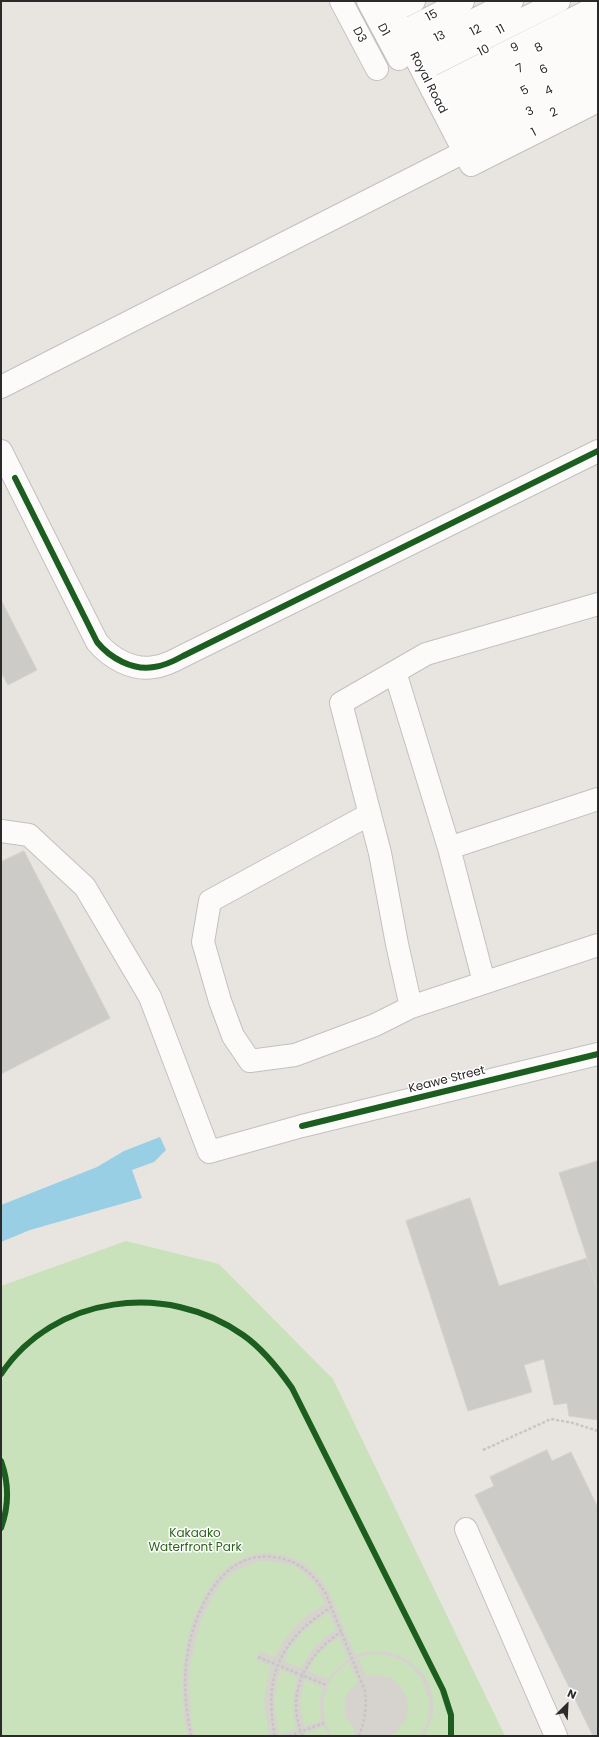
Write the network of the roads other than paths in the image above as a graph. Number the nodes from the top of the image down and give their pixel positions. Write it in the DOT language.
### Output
graph roads {
  1 [pos="342,1"];
  2 [pos="354,1"];
  3 [pos="414,1"];
  4 [pos="440,1"];
  5 [pos="463,1"];
  6 [pos="488,1"];
  7 [pos="512,1"];
  8 [pos="535,1"];
  9 [pos="559,1"];
  10 [pos="584,1"];
  11 [pos="598,6"];
  12 [pos="598,18"];
  13 [pos="598,30"];
  14 [pos="598,42"];
  15 [pos="598,54"];
  16 [pos="598,66"];
  17 [pos="420,75"];
  18 [pos="598,77"];
  19 [pos="598,90"];
  20 [pos="598,101"];
  21 [pos="1,387"];
  22 [pos="1,451"];
  23 [pos="598,451"];
  24 [pos="598,604"];
  25 [pos="395,672"];
  26 [pos="598,799"];
  27 [pos="370,814"];
  28 [pos="1,831"];
  29 [pos="449,848"];
  30 [pos="598,945"];
  31 [pos="484,982"];
  32 [pos="411,1007"];
  33 [pos="598,1054"];
  34 [pos="466,1529"];
  35 [pos="556,1736"];
  1 -- 17 [label="street, D3"];
  2 -- 17 [label="street"];
  3 -- 17 [label="street"];
  4 -- 17 [label="street"];
  5 -- 17 [label="street, 15"];
  6 -- 17 [label="street"];
  7 -- 17 [label="street, 13"];
  8 -- 17 [label="street, 12"];
  9 -- 17 [label="street, 11"];
  10 -- 17 [label="street, 10"];
  11 -- 17 [label="street, 9"];
  12 -- 17 [label="street, 8"];
  13 -- 17 [label="street, 7"];
  14 -- 17 [label="street, 6"];
  15 -- 17 [label="street, 5"];
  16 -- 17 [label="street, 4"];
  17 -- 18 [label="street, 3"];
  17 -- 19 [label="street, 2"];
  17 -- 20 [label="street, 1"];
  17 -- 21 [label="street"];
  22 -- 23 [label="street"];
  24 -- 25 [label="street"];
  25 -- 27 [label="street"];
  25 -- 29 [label="street"];
  26 -- 29 [label="street"];
  27 -- 32 [label="street"];
  27 -- 32 [label="street"];
  28 -- 33 [label="street, Keawe Street"];
  29 -- 31 [label="street"];
  30 -- 31 [label="street"];
  31 -- 32 [label="street"];
  34 -- 35 [label="street"];
}
